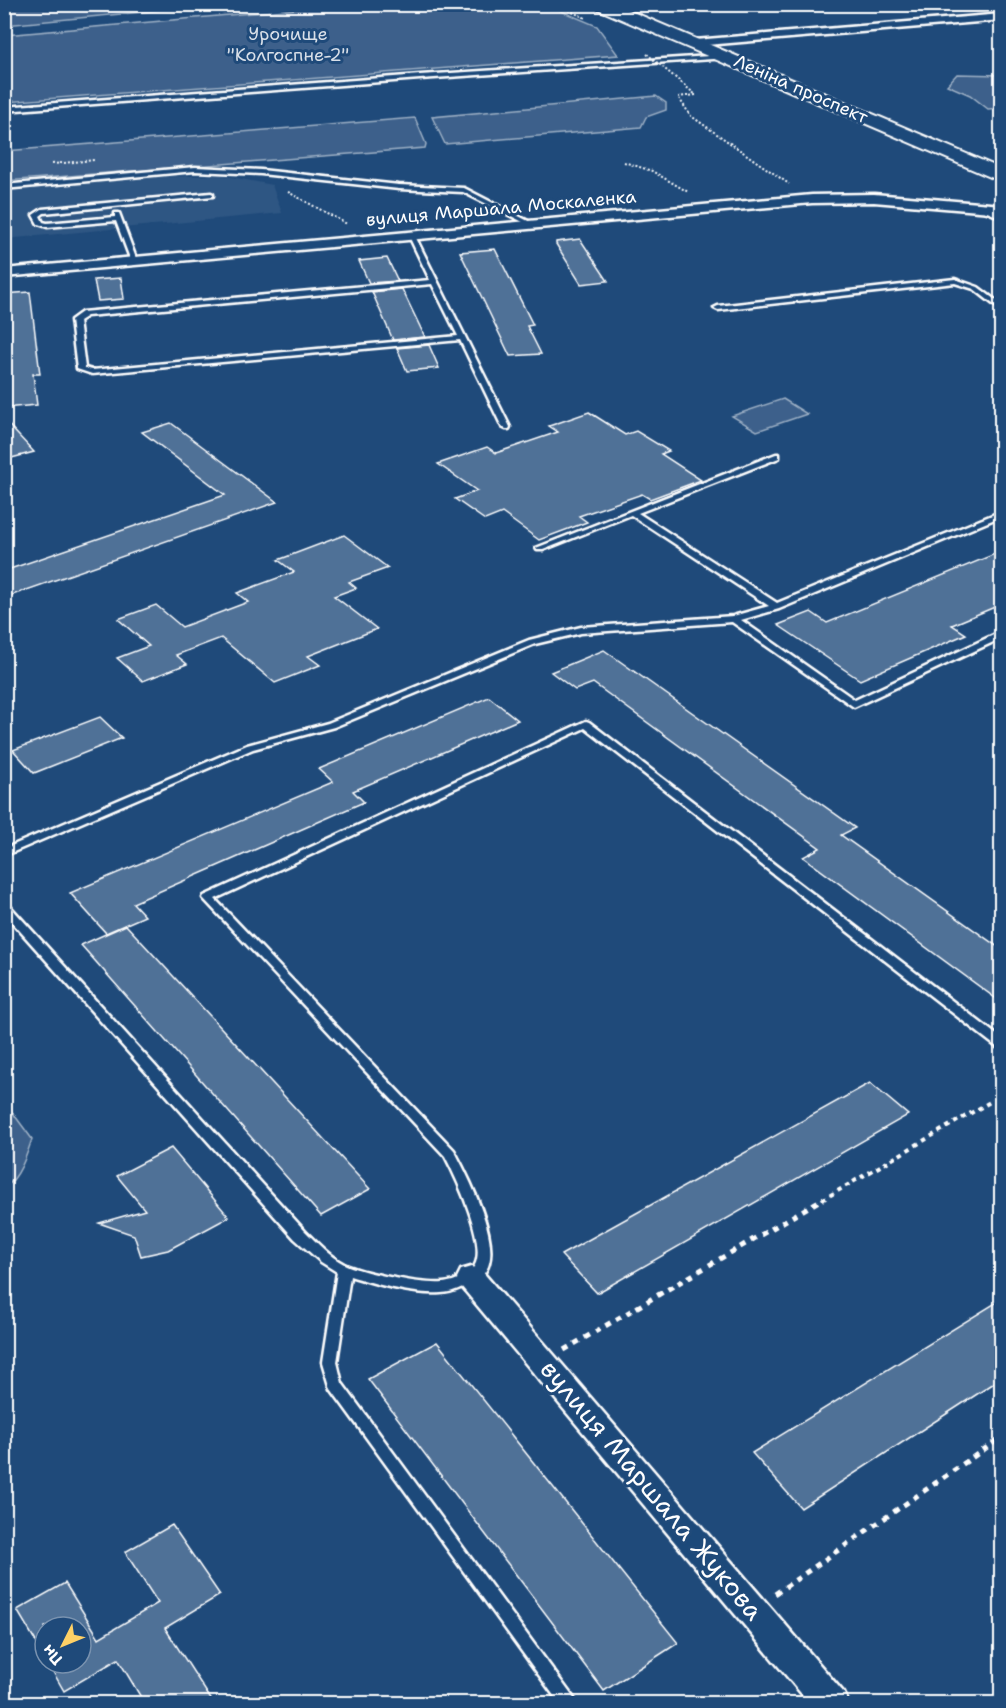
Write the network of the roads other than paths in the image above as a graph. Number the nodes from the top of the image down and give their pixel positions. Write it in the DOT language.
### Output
graph roads {
  1 [pos="600,4"];
  2 [pos="1002,17"];
  3 [pos="695,43"];
  4 [pos="728,57"];
  5 [pos="4,109"];
  6 [pos="1002,176"];
  7 [pos="4,187"];
  8 [pos="211,195"];
  9 [pos="115,204"];
  10 [pos="986,208"];
  11 [pos="1002,209"];
  12 [pos="1002,214"];
  13 [pos="118,219"];
  14 [pos="533,225"];
  15 [pos="412,236"];
  16 [pos="134,261"];
  17 [pos="4,273"];
  18 [pos="434,282"];
  19 [pos="718,308"];
  20 [pos="1002,309"];
  21 [pos="461,338"];
  22 [pos="506,427"];
  23 [pos="776,456"];
  24 [pos="632,512"];
  25 [pos="1002,513"];
  26 [pos="540,548"];
  27 [pos="776,607"];
  28 [pos="734,619"];
  29 [pos="1002,634"];
  30 [pos="4,852"];
  31 [pos="4,906"];
  32 [pos="1002,1045"];
  33 [pos="344,1270"];
  34 [pos="471,1278"];
  35 [pos="570,1704"];
  36 [pos="832,1704"];
  1 -- 3 [label="main road, Леніна проспект"];
  2 -- 3 [label="street"];
  3 -- 4 [label="main road, Леніна проспект"];
  4 -- 5 [label="lane"];
  4 -- 6 [label="main road, Леніна проспект"];
  7 -- 14 [label="lane"];
  8 -- 9 [label="lane"];
  9 -- 13 [label="lane"];
  9 -- 13 [label="lane"];
  10 -- 11 [label="street, вулиця Маршала Москаленка"];
  10 -- 12 [label="street"];
  10 -- 14 [label="street, вулиця Маршала Москаленка"];
  13 -- 16 [label="lane"];
  14 -- 15 [label="street, вулиця Маршала Москаленка"];
  15 -- 16 [label="street, вулиця Маршала Москаленка"];
  15 -- 18 [label="lane"];
  16 -- 17 [label="street, вулиця Маршала Москаленка"];
  18 -- 21 [label="lane"];
  18 -- 21 [label="lane"];
  19 -- 20 [label="lane"];
  21 -- 22 [label="lane"];
  23 -- 24 [label="lane"];
  24 -- 26 [label="lane"];
  24 -- 27 [label="lane"];
  25 -- 27 [label="lane"];
  27 -- 28 [label="lane"];
  28 -- 29 [label="lane"];
  28 -- 30 [label="lane"];
  31 -- 33 [label="lane"];
  32 -- 34 [label="lane"];
  33 -- 34 [label="lane"];
  33 -- 35 [label="lane"];
  34 -- 36 [label="street, вулиця Маршала Жукова"];
}
